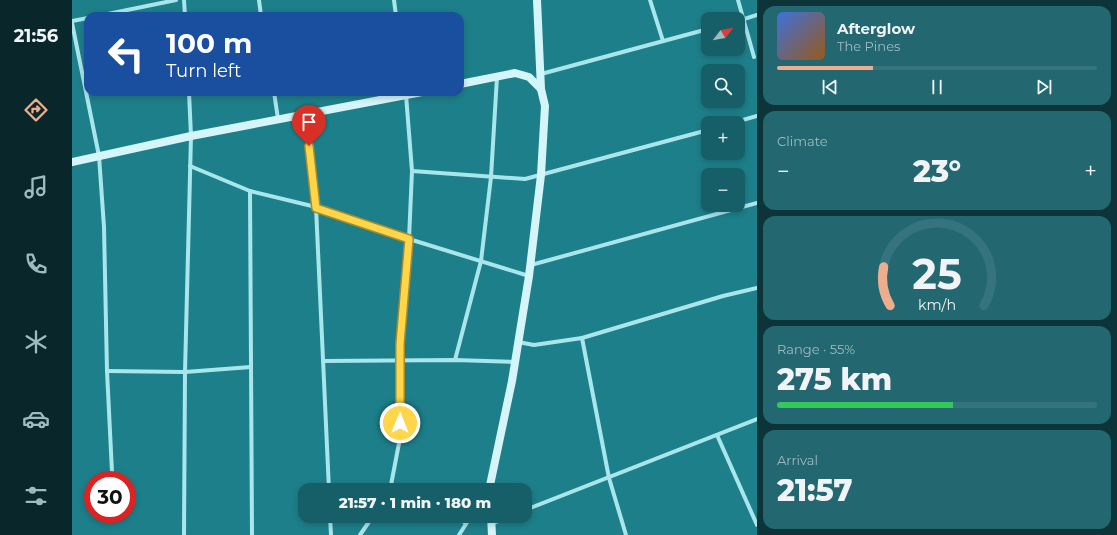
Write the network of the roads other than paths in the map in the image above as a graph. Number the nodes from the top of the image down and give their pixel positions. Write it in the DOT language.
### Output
graph roads {
  1 [pos="176,0"];
  2 [pos="184,0"];
  3 [pos="259,0"];
  4 [pos="394,0"];
  5 [pos="537,0"];
  6 [pos="650,0"];
  7 [pos="738,0"];
  8 [pos="118,12"];
  9 [pos="185,12"];
  10 [pos="260,12"];
  11 [pos="396,12"];
  12 [pos="741,12"];
  13 [pos="757,15"];
  14 [pos="84,19"];
  15 [pos="745,19"];
  16 [pos="72,22"];
  17 [pos="745,27"];
  18 [pos="701,31"];
  19 [pos="663,41"];
  20 [pos="754,57"];
  21 [pos="540,74"];
  22 [pos="497,77"];
  23 [pos="84,82"];
  24 [pos="464,83"];
  25 [pos="541,89"];
  26 [pos="87,96"];
  27 [pos="189,96"];
  28 [pos="275,96"];
  29 [pos="396,96"];
  30 [pos="406,96"];
  31 [pos="305,115"];
  32 [pos="757,116"];
  33 [pos="745,119"];
  34 [pos="278,120"];
  35 [pos="701,132"];
  36 [pos="191,136"];
  37 [pos="99,156"];
  38 [pos="72,162"];
  39 [pos="190,166"];
  40 [pos="412,171"];
  41 [pos="541,175"];
  42 [pos="491,177"];
  43 [pos="250,191"];
  44 [pos="757,203"];
  45 [pos="316,208"];
  46 [pos="409,239"];
  47 [pos="481,262"];
  48 [pos="531,265"];
  49 [pos="529,276"];
  50 [pos="757,288"];
  51 [pos="582,338"];
  52 [pos="518,342"];
  53 [pos="400,360"];
  54 [pos="455,360"];
  55 [pos="323,361"];
  56 [pos="515,362"];
  57 [pos="251,367"];
  58 [pos="107,371"];
  59 [pos="185,372"];
  60 [pos="757,419"];
  61 [pos="717,435"];
  62 [pos="112,471"];
  63 [pos="609,478"];
  64 [pos="329,483"];
  65 [pos="391,483"];
  66 [pos="489,483"];
  67 [pos="532,507"];
  68 [pos="330,523"];
  69 [pos="368,523"];
  70 [pos="466,523"];
  71 [pos="491,523"];
  72 [pos="757,525"];
  73 [pos="184,535"];
  74 [pos="252,535"];
  75 [pos="331,535"];
  76 [pos="360,535"];
  77 [pos="459,535"];
  78 [pos="492,535"];
  79 [pos="626,535"];
  1 -- 8 [label="street"];
  2 -- 9 [label="street"];
  3 -- 10 [label="street"];
  4 -- 11 [label="street"];
  5 -- 21 [label="street"];
  6 -- 19 [label="street"];
  7 -- 12 [label="street"];
  13 -- 15 [label="street"];
  14 -- 16 [label="street"];
  16 -- 23 [label="street"];
  17 -- 20 [label="street"];
  18 -- 19 [label="street"];
  19 -- 21 [label="street"];
  21 -- 25 [label="street"];
  22 -- 24 [label="street"];
  22 -- 25 [label="street"];
  22 -- 42 [label="street"];
  25 -- 41 [label="street"];
  26 -- 37 [label="street"];
  27 -- 36 [label="street"];
  28 -- 34 [label="street"];
  29 -- 31 [label="street"];
  30 -- 40 [label="street"];
  31 -- 34 [label="street"];
  31 -- 45 [label="street"];
  32 -- 33 [label="street"];
  34 -- 36 [label="street"];
  35 -- 41 [label="street"];
  36 -- 37 [label="street"];
  36 -- 39 [label="street"];
  37 -- 38 [label="street"];
  37 -- 58 [label="street"];
  39 -- 43 [label="street"];
  39 -- 59 [label="street"];
  40 -- 42 [label="street"];
  40 -- 46 [label="street"];
  41 -- 42 [label="street"];
  41 -- 48 [label="street"];
  42 -- 47 [label="street"];
  43 -- 45 [label="street"];
  43 -- 57 [label="street"];
  44 -- 48 [label="street"];
  45 -- 46 [label="street"];
  45 -- 55 [label="street"];
  46 -- 47 [label="street"];
  46 -- 53 [label="street"];
  47 -- 49 [label="street"];
  47 -- 54 [label="street"];
  48 -- 49 [label="street"];
  49 -- 52 [label="street"];
  50 -- 51 [label="street"];
  51 -- 52 [label="street"];
  51 -- 63 [label="street"];
  52 -- 56 [label="street"];
  53 -- 54 [label="street"];
  53 -- 55 [label="street"];
  53 -- 65 [label="street"];
  54 -- 56 [label="street"];
  55 -- 64 [label="street"];
  56 -- 66 [label="street"];
  57 -- 59 [label="street"];
  57 -- 74 [label="street"];
  58 -- 59 [label="street"];
  58 -- 62 [label="street"];
  59 -- 73 [label="street"];
  60 -- 61 [label="street"];
  61 -- 63 [label="street"];
  61 -- 72 [label="street"];
  63 -- 67 [label="street"];
  63 -- 79 [label="street"];
  68 -- 75 [label="street"];
  69 -- 76 [label="street"];
  70 -- 77 [label="street"];
  71 -- 78 [label="street"];
}
